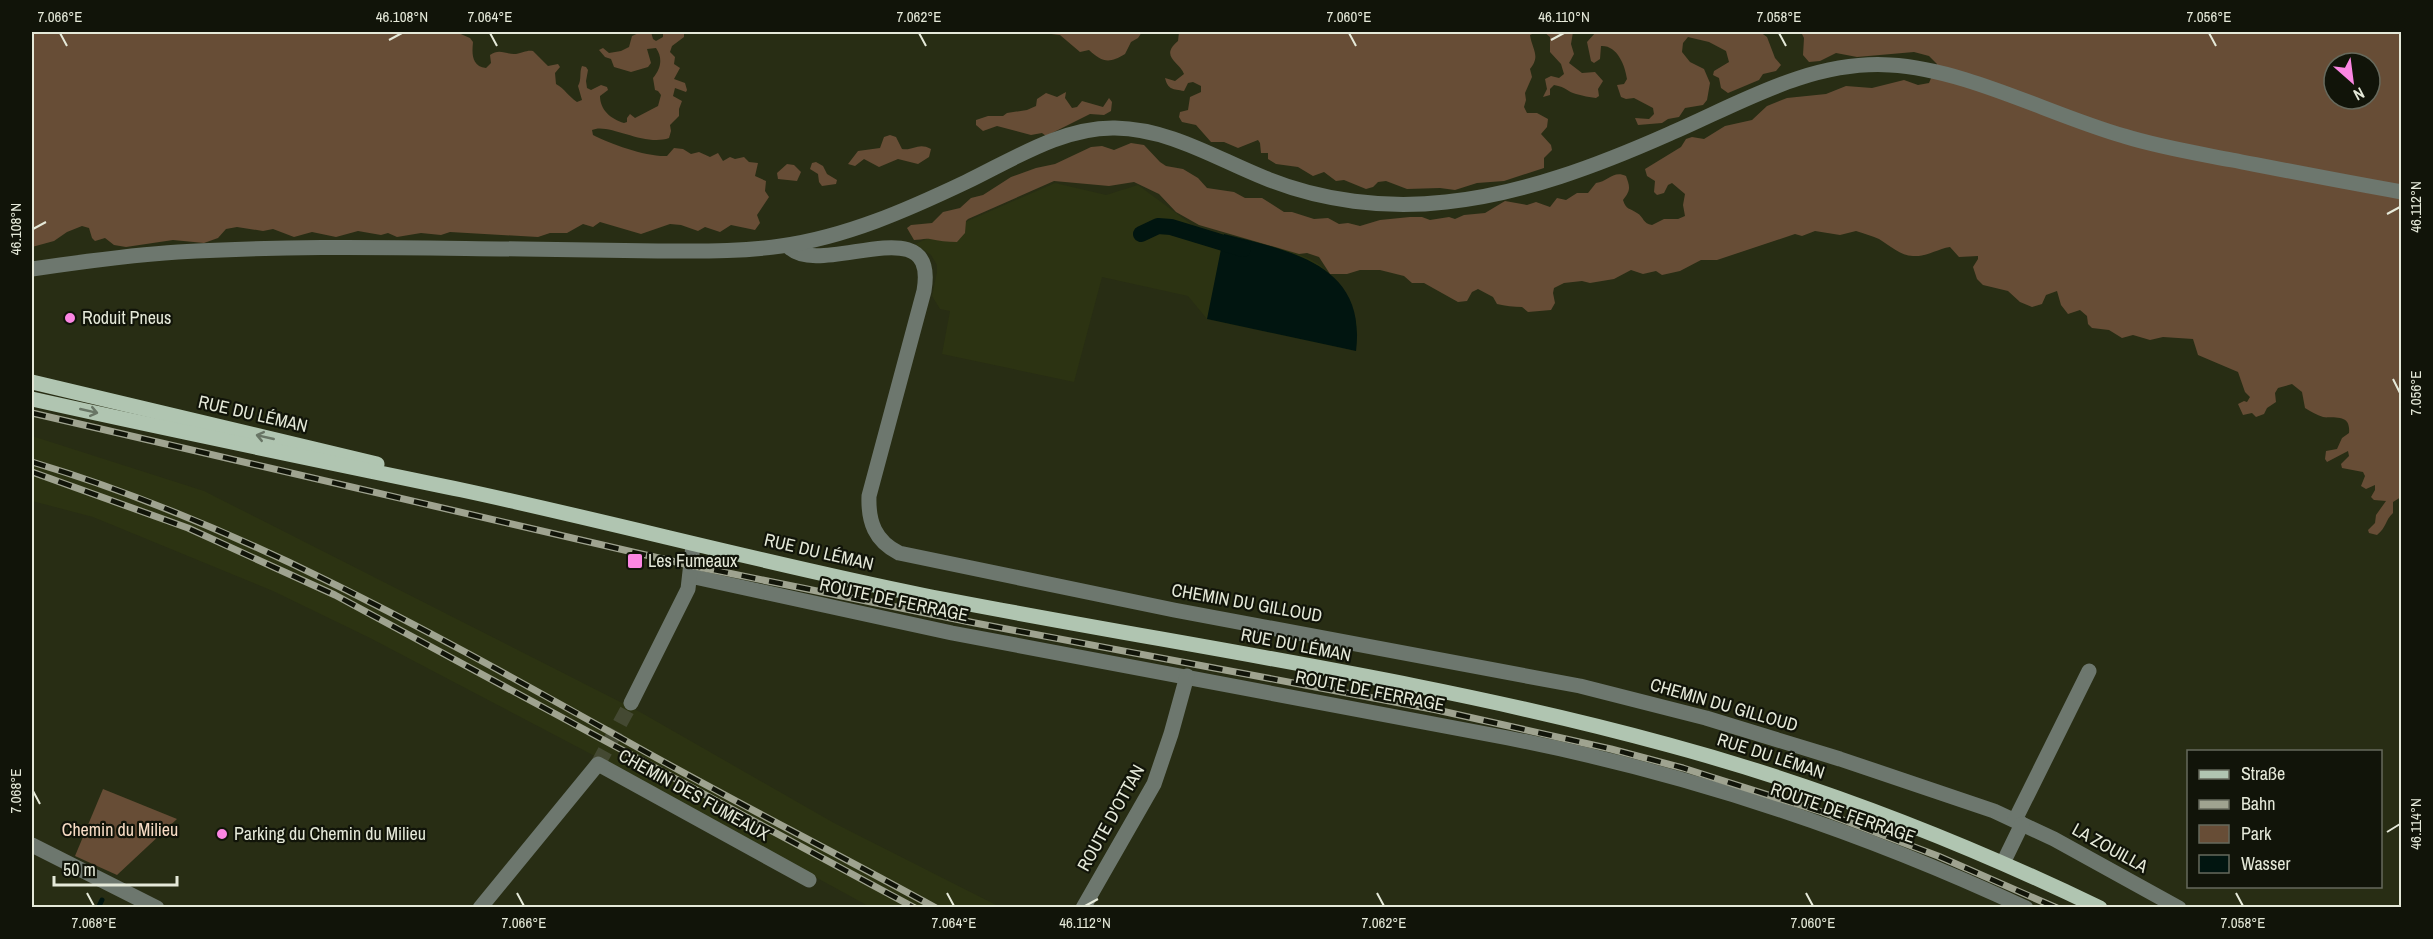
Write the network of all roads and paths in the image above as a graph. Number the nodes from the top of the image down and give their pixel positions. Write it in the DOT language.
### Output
graph roads {
  1 [pos="2402,192"];
  2 [pos="788,246"];
  3 [pos="32,269"];
  4 [pos="32,382"];
  5 [pos="32,399"];
  6 [pos="463,491"];
  7 [pos="693,545"];
  8 [pos="690,576"];
  9 [pos="2089,671"];
  10 [pos="1187,676"];
  11 [pos="631,703"];
  12 [pos="2019,822"];
  13 [pos="32,845"];
  14 [pos="2003,863"];
  15 [pos="809,880"];
  16 [pos="157,908"];
  17 [pos="480,908"];
  18 [pos="1083,908"];
  19 [pos="2026,908"];
  20 [pos="2100,908"];
  21 [pos="2178,908"];
  1 -- 2 [label="street"];
  2 -- 3 [label="street"];
  2 -- 12 [label="street, CHEMIN DU GILLOUD"];
  6 -- 4 [label="main road, RUE DU LÉMAN, one-way"];
  5 -- 6 [label="main road, RUE DU LÉMAN, one-way"];
  6 -- 7 [label="main road, RUE DU LÉMAN"];
  7 -- 8 [label="street"];
  7 -- 14 [label="main road, RUE DU LÉMAN"];
  8 -- 10 [label="street, ROUTE DE FERRAGE"];
  8 -- 11 [label="street"];
  9 -- 12 [label="street"];
  10 -- 18 [label="street, ROUTE D'OTTAN"];
  10 -- 19 [label="street, ROUTE DE FERRAGE"];
  12 -- 14 [label="street"];
  12 -- 21 [label="street, LA ZOUILLA"];
  13 -- 16 [label="street"];
  14 -- 20 [label="main road, RUE DU LÉMAN"];
  15 -- 17 [label="street, CHEMIN DES FUMEAUX"];
}
